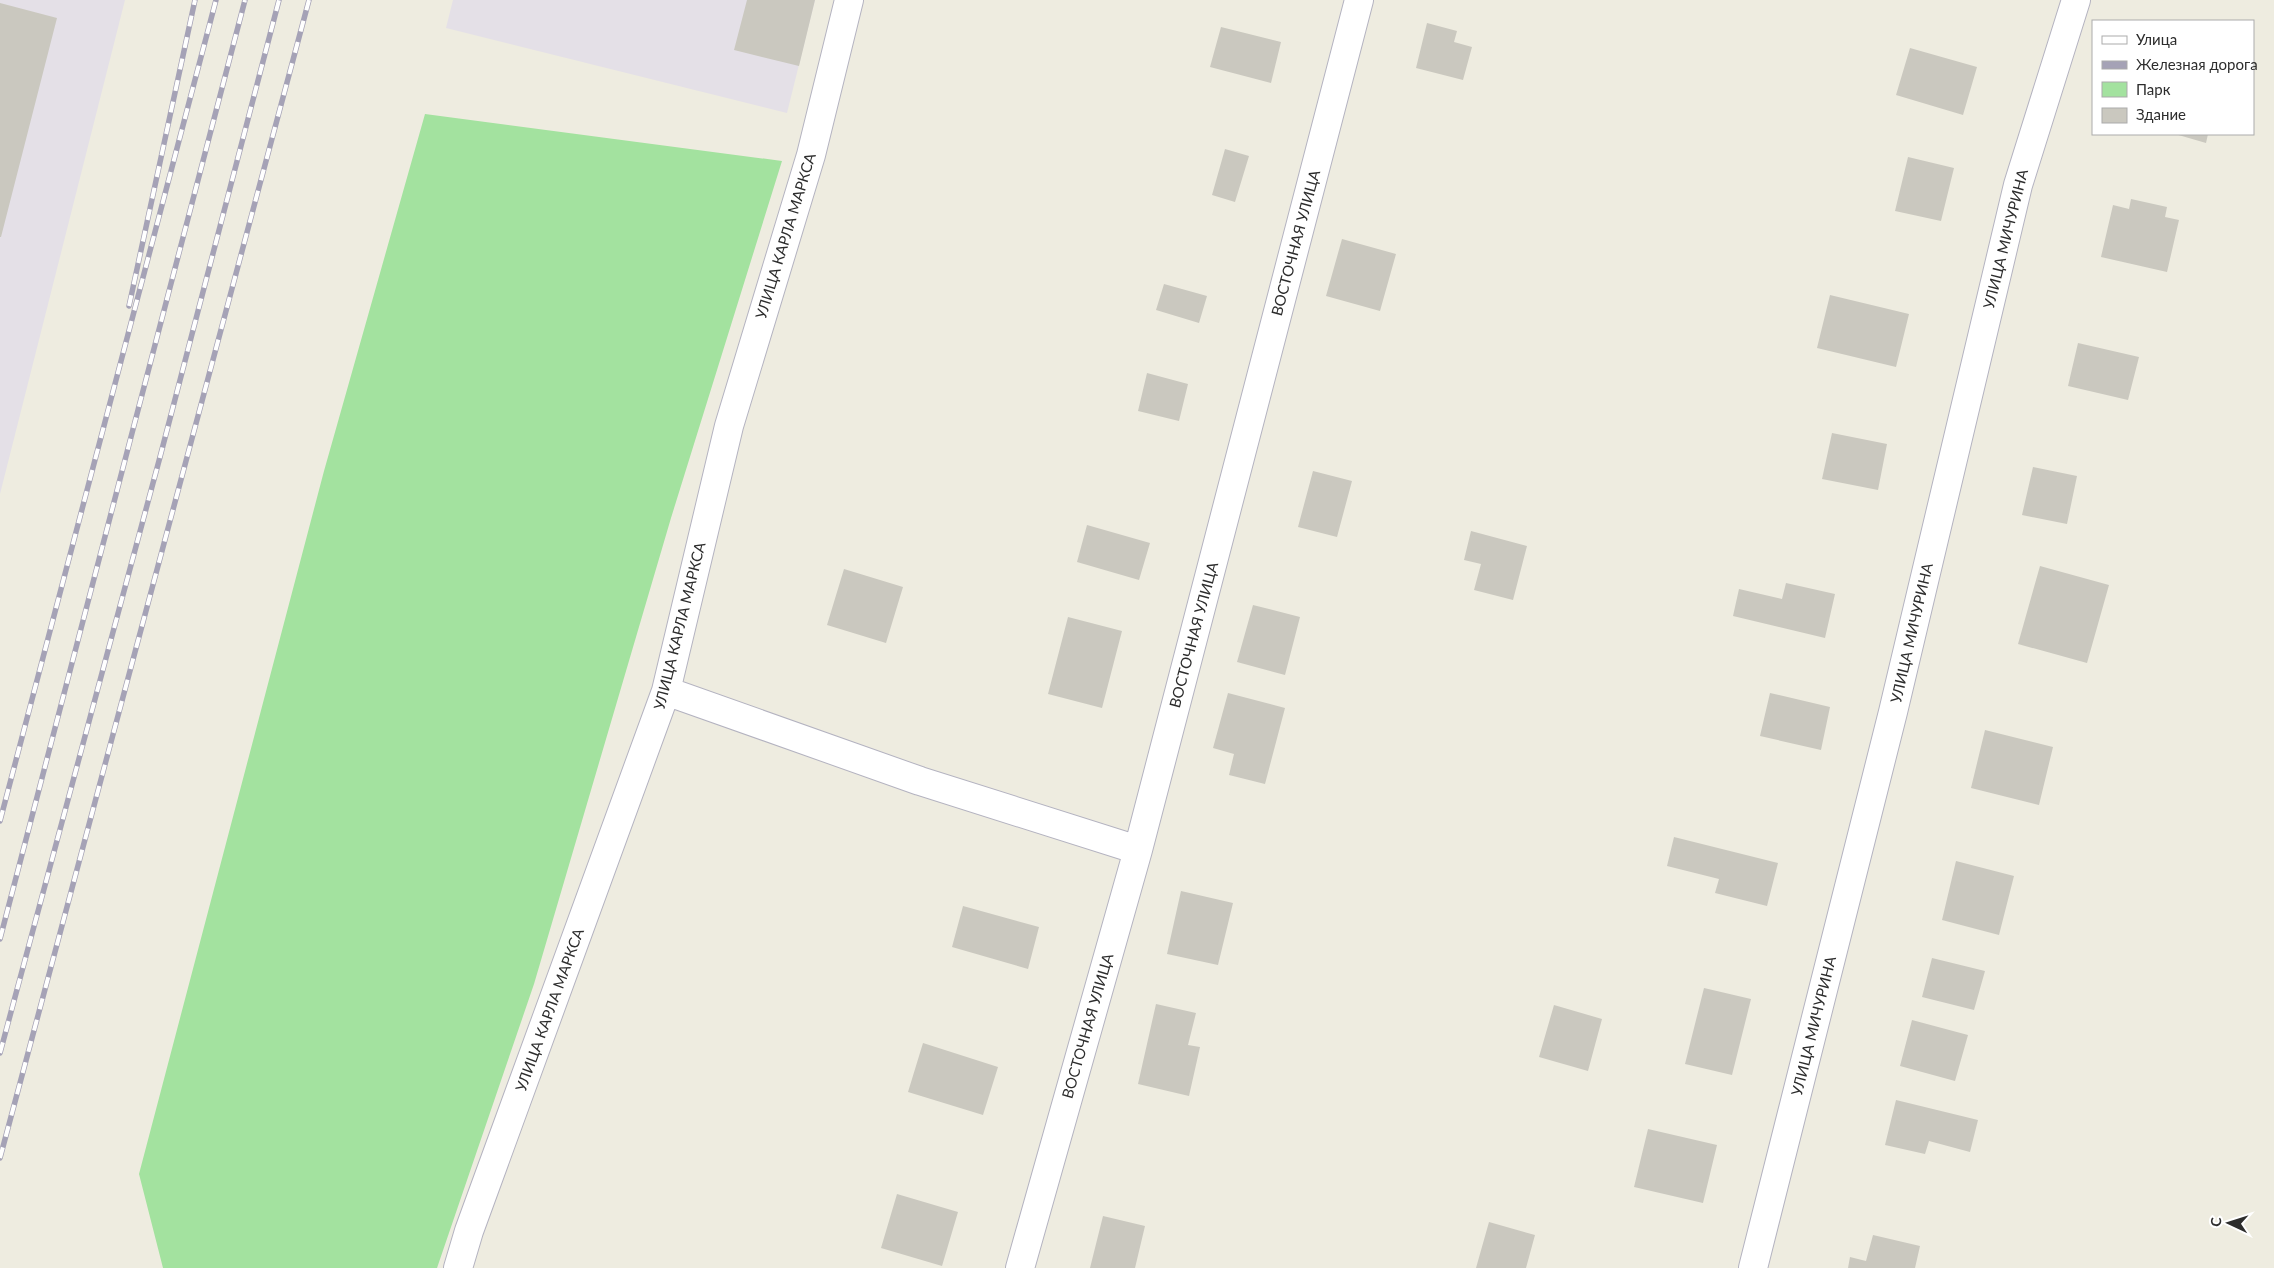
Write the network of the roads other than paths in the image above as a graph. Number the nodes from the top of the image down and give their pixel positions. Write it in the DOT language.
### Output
graph roads {
  1 [pos="849,0"];
  2 [pos="1359,0"];
  3 [pos="2076,0"];
  4 [pos="666,691"];
  5 [pos="1138,850"];
  6 [pos="458,1268"];
  7 [pos="1020,1268"];
  8 [pos="1753,1268"];
  1 -- 4 [label="street, УЛИЦА КАРЛА МАРКСА"];
  2 -- 5 [label="street, ВОСТОЧНАЯ УЛИЦА"];
  3 -- 8 [label="street, УЛИЦА МИЧУРИНА"];
  4 -- 5 [label="street"];
  4 -- 6 [label="street, УЛИЦА КАРЛА МАРКСА"];
  5 -- 7 [label="street, ВОСТОЧНАЯ УЛИЦА"];
}
